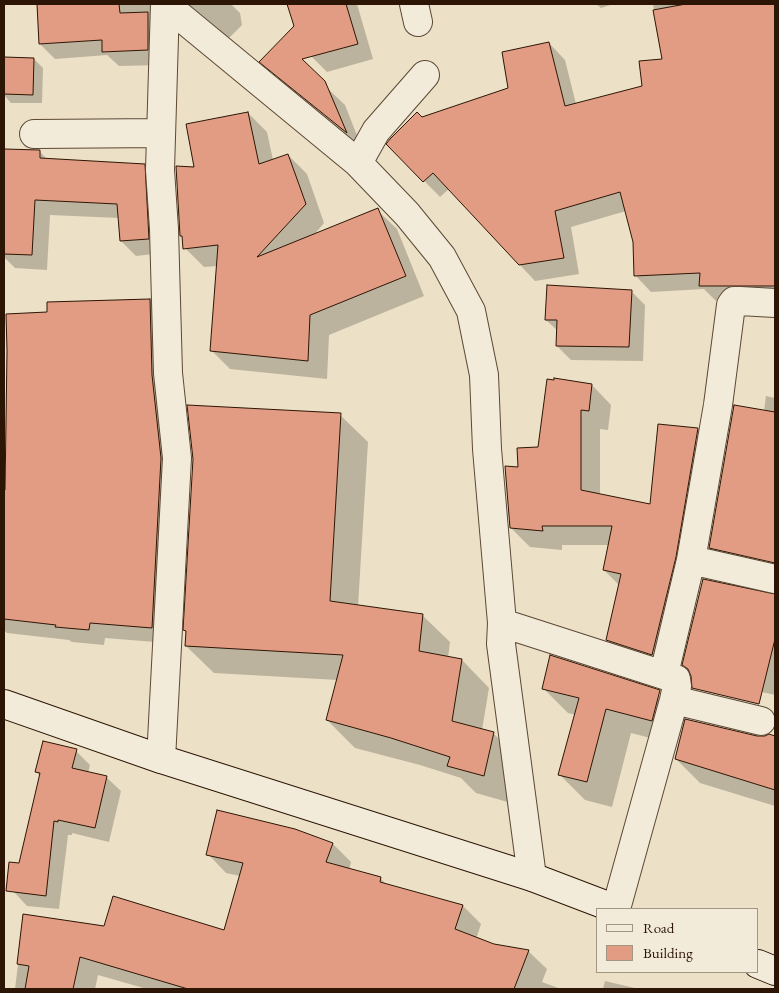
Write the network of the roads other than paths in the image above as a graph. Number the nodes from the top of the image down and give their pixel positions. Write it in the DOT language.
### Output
graph roads {
  1 [pos="425,74"];
  2 [pos="161,133"];
  3 [pos="34,134"];
  4 [pos="358,163"];
  5 [pos="775,303"];
  6 [pos="691,560"];
  7 [pos="775,579"];
  8 [pos="502,623"];
  9 [pos="664,674"];
  10 [pos="674,700"];
  11 [pos="4,704"];
  12 [pos="761,721"];
  13 [pos="161,759"];
  14 [pos="532,877"];
  15 [pos="613,908"];
  16 [pos="616,908"];
  17 [pos="759,964"];
  18 [pos="775,971"];
  1 -- 4 [label="street"];
  2 -- 3 [label="street"];
  2 -- 4 [label="street"];
  2 -- 13 [label="street"];
  4 -- 8 [label="street"];
  5 -- 6 [label="street"];
  6 -- 7 [label="street"];
  6 -- 9 [label="street"];
  8 -- 9 [label="street"];
  8 -- 14 [label="street"];
  9 -- 10 [label="street"];
  10 -- 12 [label="street"];
  10 -- 16 [label="street"];
  11 -- 13 [label="street"];
  13 -- 14 [label="street"];
  14 -- 15 [label="street"];
  17 -- 18 [label="street"];
}
